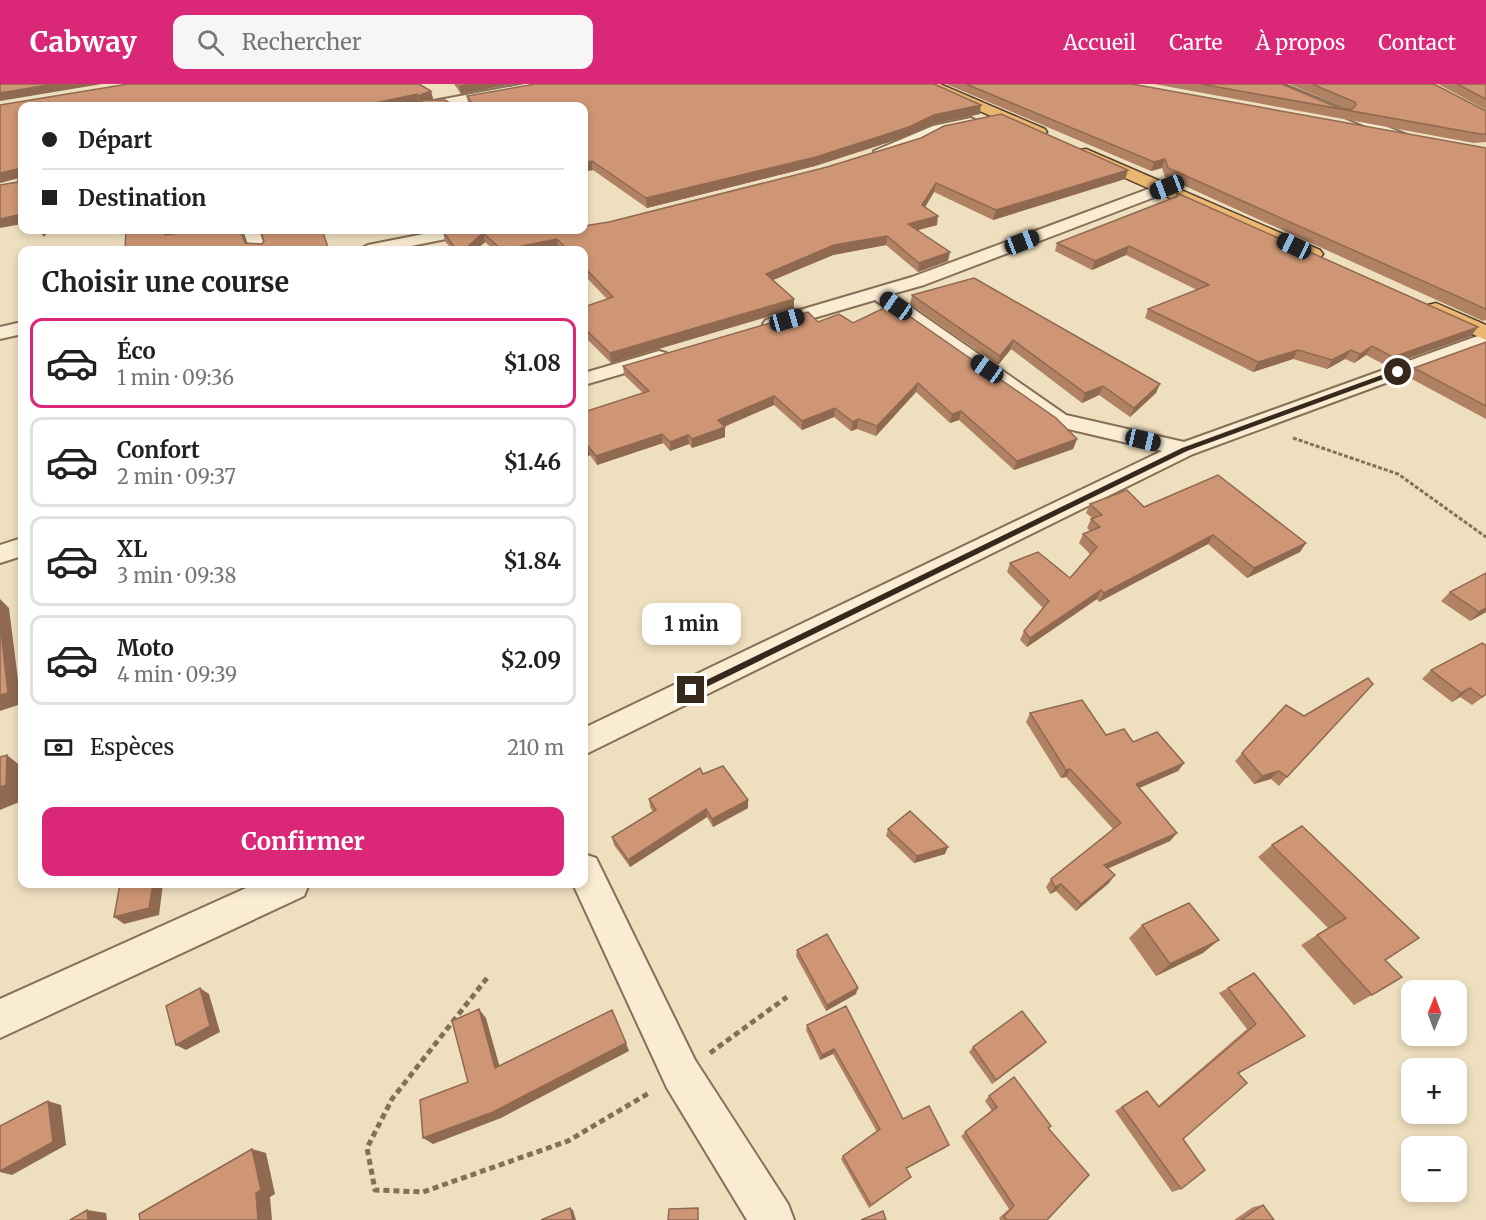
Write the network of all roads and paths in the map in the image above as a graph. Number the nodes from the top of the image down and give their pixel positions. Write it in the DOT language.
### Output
graph roads {
  1 [pos="546,84"];
  2 [pos="927,84"];
  3 [pos="1271,84"];
  4 [pos="507,92"];
  5 [pos="451,102"];
  6 [pos="513,102"];
  7 [pos="1002,115"];
  8 [pos="1322,121"];
  9 [pos="1052,138"];
  10 [pos="1072,147"];
  11 [pos="862,158"];
  12 [pos="1167,187"];
  13 [pos="446,234"];
  14 [pos="388,246"];
  15 [pos="1326,260"];
  16 [pos="878,293"];
  17 [pos="1422,304"];
  18 [pos="18,329"];
  19 [pos="753,330"];
  20 [pos="0,333"];
  21 [pos="1486,333"];
  22 [pos="1486,339"];
  23 [pos="674,353"];
  24 [pos="588,378"];
  25 [pos="1243,428"];
  26 [pos="1185,449"];
  27 [pos="1486,537"];
  28 [pos="18,548"];
  29 [pos="0,554"];
  30 [pos="588,740"];
  31 [pos="588,878"];
  32 [pos="283,888"];
  33 [pos="487,978"];
  34 [pos="788,997"];
  35 [pos="0,1019"];
  36 [pos="681,1074"];
  37 [pos="772,1220"];
  1 -- 4 [label="street"];
  2 -- 7 [label="highway"];
  3 -- 8 [label="street"];
  4 -- 5 [label="street"];
  4 -- 6 [label="street"];
  7 -- 9 [label="highway"];
  7 -- 11 [label="street"];
  10 -- 12 [label="highway"];
  12 -- 15 [label="highway"];
  12 -- 16 [label="street"];
  13 -- 14 [label="street"];
  16 -- 19 [label="street"];
  16 -- 26 [label="street"];
  17 -- 21 [label="highway"];
  18 -- 20 [label="street"];
  22 -- 25 [label="street"];
  23 -- 24 [label="street"];
  25 -- 26 [label="street"];
  25 -- 27 [label="path"];
  26 -- 30 [label="street"];
  28 -- 29 [label="street"];
  31 -- 36 [label="street"];
  32 -- 35 [label="street"];
  33 -- 36 [label="path"];
  34 -- 36 [label="path"];
  36 -- 37 [label="street"];
}
